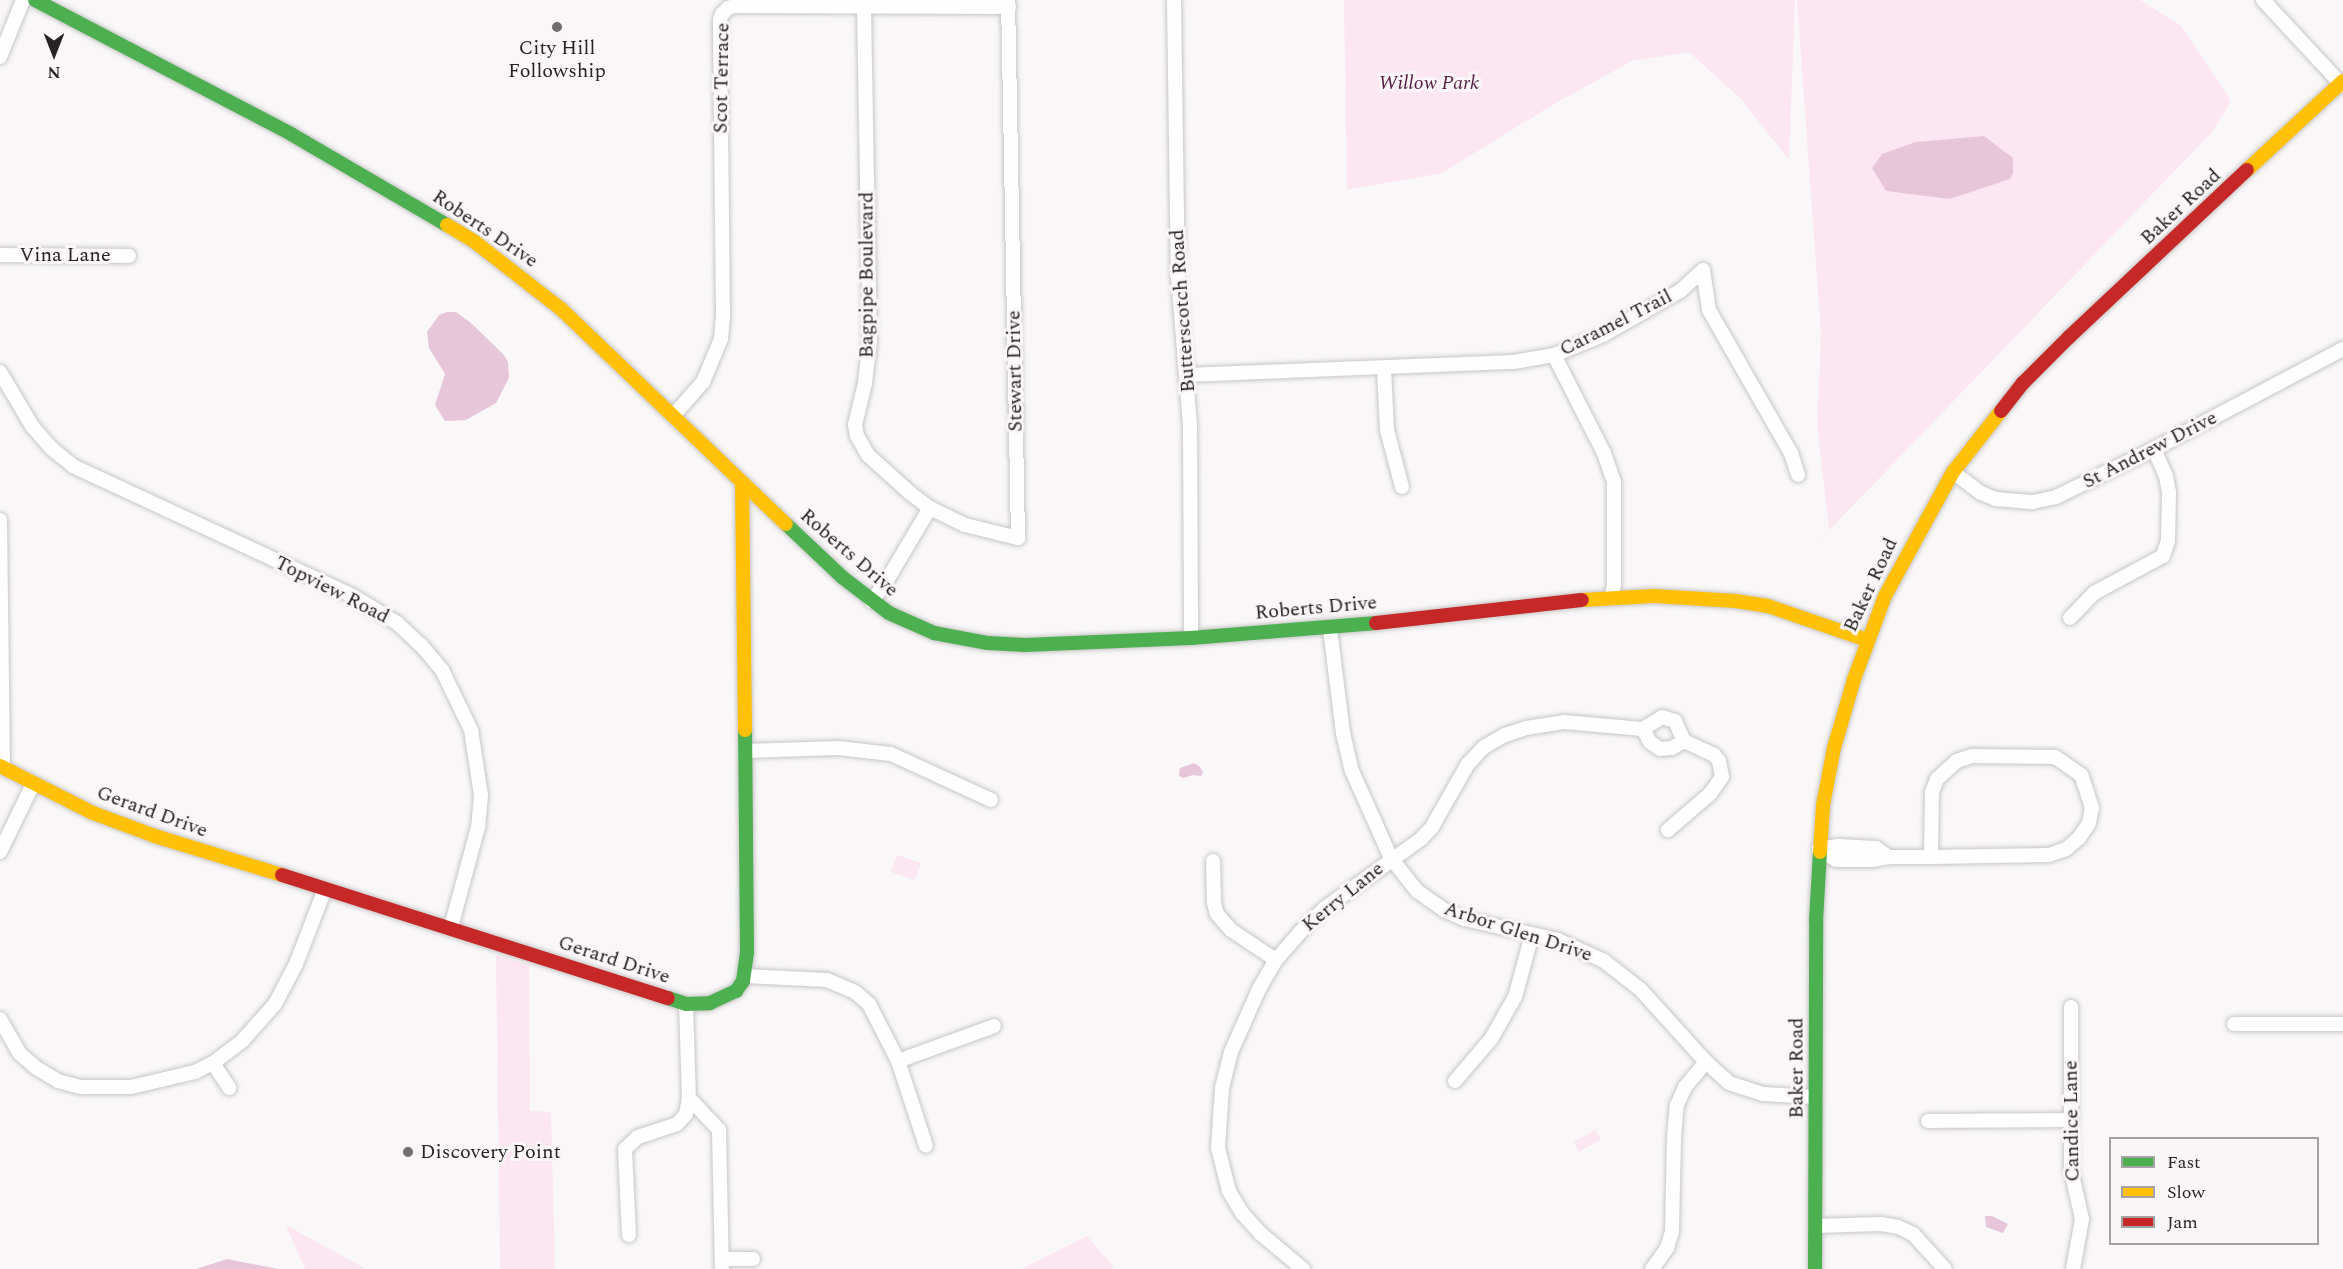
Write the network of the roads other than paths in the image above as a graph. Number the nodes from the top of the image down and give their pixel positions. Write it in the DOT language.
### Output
graph roads {
  1 [pos="22,0"];
  2 [pos="35,0"];
  3 [pos="1174,0"];
  4 [pos="2263,0"];
  5 [pos="1009,3"];
  6 [pos="864,8"];
  7 [pos="0,57"];
  8 [pos="2342,83"];
  9 [pos="0,255"];
  10 [pos="129,256"];
  11 [pos="2343,349"];
  12 [pos="1554,355"];
  13 [pos="1384,369"];
  14 [pos="0,372"];
  15 [pos="1187,375"];
  16 [pos="673,416"];
  17 [pos="2154,449"];
  18 [pos="1953,472"];
  19 [pos="1798,475"];
  20 [pos="742,483"];
  21 [pos="1402,487"];
  22 [pos="930,508"];
  23 [pos="0,520"];
  24 [pos="1612,597"];
  25 [pos="871,601"];
  26 [pos="2070,618"];
  27 [pos="1330,629"];
  28 [pos="1191,638"];
  29 [pos="1867,640"];
  30 [pos="1643,729"];
  31 [pos="1684,741"];
  32 [pos="746,751"];
  33 [pos="1,766"];
  34 [pos="33,784"];
  35 [pos="991,800"];
  36 [pos="1668,830"];
  37 [pos="1819,849"];
  38 [pos="0,852"];
  39 [pos="1931,857"];
  40 [pos="1391,858"];
  41 [pos="1213,861"];
  42 [pos="325,889"];
  43 [pos="451,927"];
  44 [pos="1532,935"];
  45 [pos="1276,960"];
  46 [pos="745,976"];
  47 [pos="686,1004"];
  48 [pos="2071,1007"];
  49 [pos="0,1019"];
  50 [pos="2234,1024"];
  51 [pos="2343,1024"];
  52 [pos="994,1026"];
  53 [pos="898,1061"];
  54 [pos="1706,1062"];
  55 [pos="213,1063"];
  56 [pos="1455,1082"];
  57 [pos="229,1088"];
  58 [pos="1816,1097"];
  59 [pos="689,1098"];
  60 [pos="2071,1120"];
  61 [pos="1928,1121"];
  62 [pos="926,1146"];
  63 [pos="1815,1226"];
  64 [pos="629,1235"];
  65 [pos="753,1259"];
  66 [pos="722,1264"];
  67 [pos="1303,1269"];
  68 [pos="1652,1269"];
  69 [pos="1815,1269"];
  70 [pos="1945,1269"];
  71 [pos="2073,1269"];
  1 -- 7 [label="street"];
  2 -- 16 [label="street, Roberts Drive"];
  3 -- 15 [label="street, Butterscotch Road"];
  4 -- 8 [label="street"];
  5 -- 6 [label="street, Scot Terrace"];
  5 -- 22 [label="street, Stewart Drive"];
  6 -- 16 [label="street, Scot Terrace"];
  6 -- 22 [label="street, Bagpipe Boulevard"];
  8 -- 18 [label="street, Baker Road"];
  9 -- 10 [label="street, Vina Lane"];
  11 -- 17 [label="street, St Andrew Drive"];
  12 -- 13 [label="street, Caramel Trail"];
  12 -- 19 [label="street, Caramel Trail"];
  12 -- 24 [label="street"];
  13 -- 15 [label="street, Caramel Trail"];
  13 -- 21 [label="street"];
  14 -- 43 [label="street, Topview Road"];
  15 -- 28 [label="street, Butterscotch Road"];
  16 -- 20 [label="street, Roberts Drive"];
  17 -- 18 [label="street, St Andrew Drive"];
  17 -- 26 [label="street"];
  18 -- 29 [label="street, Baker Road"];
  20 -- 25 [label="street, Roberts Drive"];
  20 -- 32 [label="street"];
  22 -- 25 [label="street"];
  23 -- 33 [label="street"];
  24 -- 27 [label="street, Roberts Drive"];
  24 -- 29 [label="street, Roberts Drive"];
  25 -- 28 [label="street, Roberts Drive"];
  27 -- 28 [label="street, Roberts Drive"];
  27 -- 40 [label="street, Arbor Glen Drive"];
  29 -- 37 [label="street, Baker Road"];
  30 -- 31 [label="street"];
  30 -- 31 [label="street, Kerry Lane"];
  30 -- 40 [label="street, Kerry Lane"];
  31 -- 36 [label="street"];
  32 -- 35 [label="street"];
  32 -- 46 [label="street"];
  33 -- 34 [label="street, Gerard Drive"];
  34 -- 38 [label="street"];
  34 -- 42 [label="street, Gerard Drive"];
  37 -- 39 [label="street"];
  37 -- 58 [label="street, Baker Road"];
  39 -- 39 [label="street"];
  40 -- 44 [label="street, Arbor Glen Drive"];
  40 -- 45 [label="street, Kerry Lane"];
  41 -- 45 [label="street"];
  42 -- 43 [label="street, Gerard Drive"];
  42 -- 55 [label="street"];
  43 -- 47 [label="street, Gerard Drive"];
  44 -- 54 [label="street, Arbor Glen Drive"];
  44 -- 56 [label="street"];
  45 -- 67 [label="street, Kerry Lane"];
  46 -- 47 [label="street, Gerard Drive"];
  46 -- 53 [label="street"];
  47 -- 59 [label="street"];
  48 -- 60 [label="street, Candice Lane"];
  49 -- 55 [label="street"];
  50 -- 51 [label="street"];
  52 -- 53 [label="street"];
  53 -- 62 [label="street"];
  54 -- 58 [label="street, Arbor Glen Drive"];
  54 -- 68 [label="street"];
  55 -- 57 [label="street"];
  58 -- 63 [label="street, Baker Road"];
  59 -- 64 [label="street"];
  59 -- 66 [label="street"];
  60 -- 61 [label="street"];
  60 -- 71 [label="street, Candice Lane"];
  63 -- 69 [label="street, Baker Road"];
  63 -- 70 [label="street"];
  65 -- 66 [label="street"];
}
